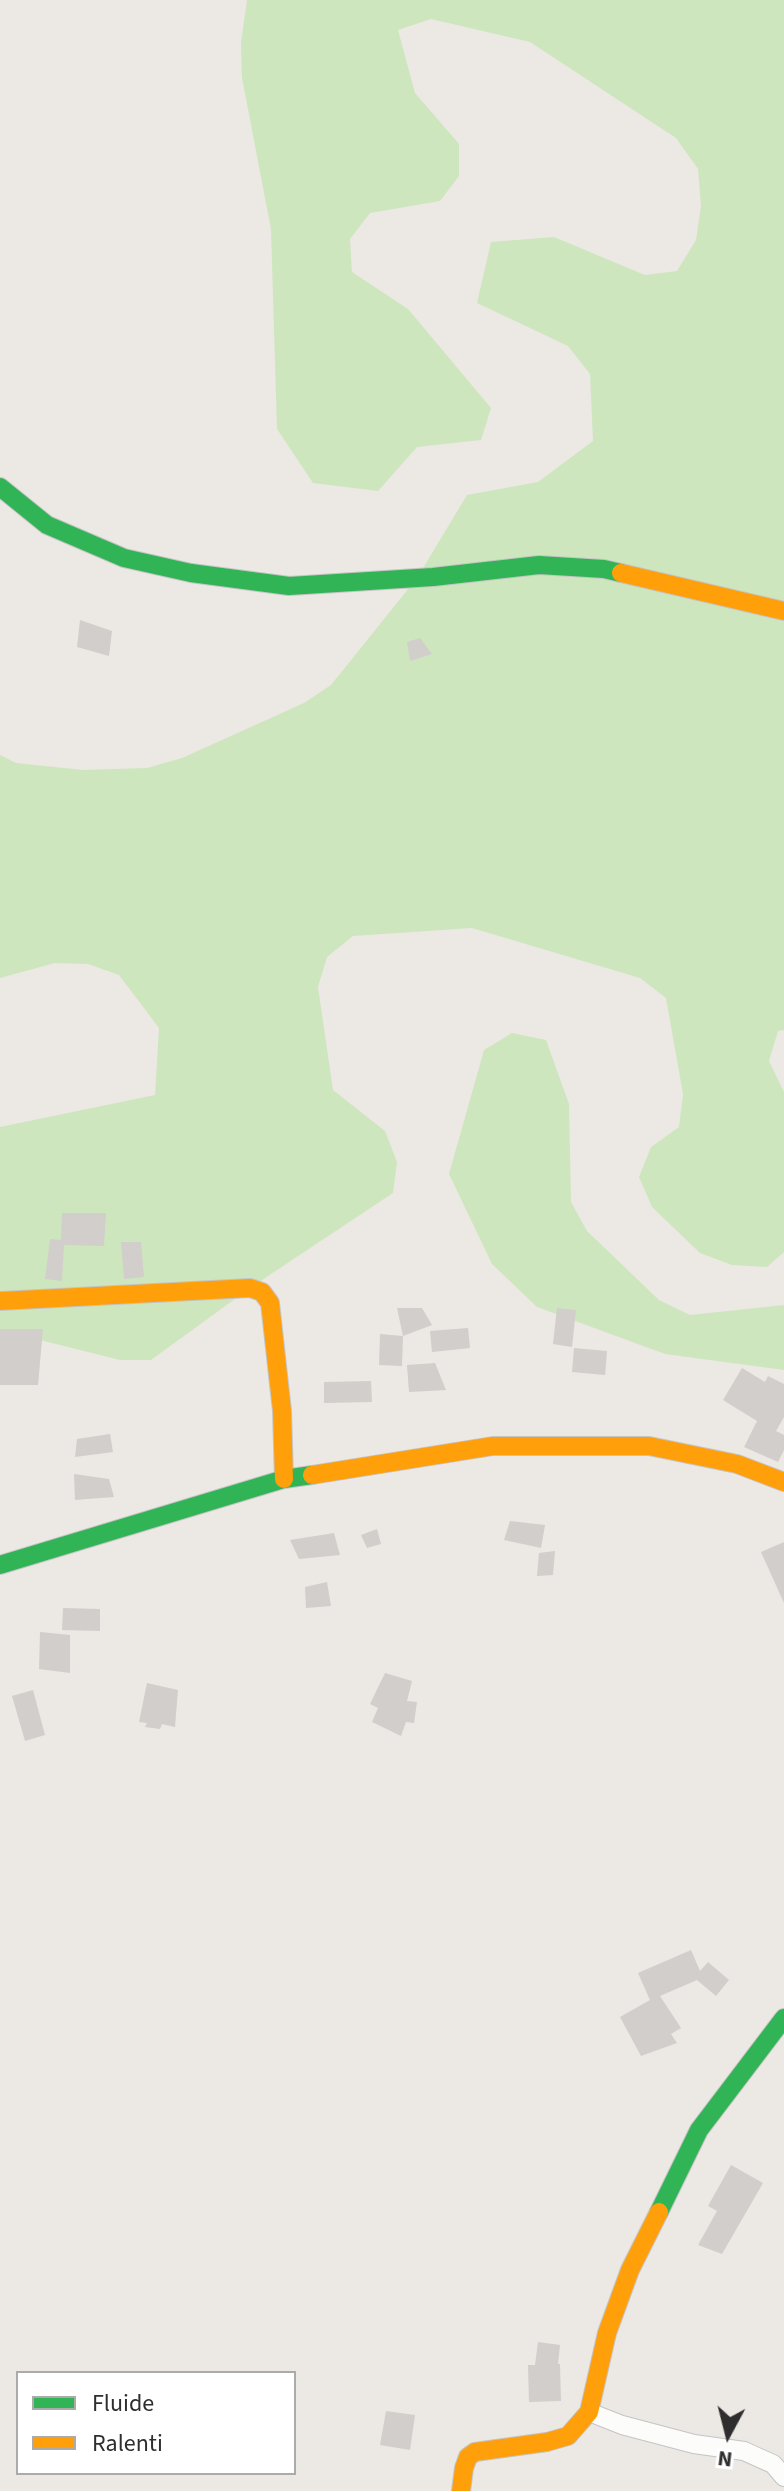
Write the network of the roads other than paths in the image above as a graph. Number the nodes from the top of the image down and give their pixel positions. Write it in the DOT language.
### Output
graph roads {
  1 [pos="0,487"];
  2 [pos="784,611"];
  3 [pos="0,1301"];
  4 [pos="284,1479"];
  5 [pos="784,1482"];
  6 [pos="0,1565"];
  7 [pos="784,2018"];
  8 [pos="589,2412"];
  9 [pos="784,2477"];
  10 [pos="461,2491"];
  1 -- 2 [label="street"];
  3 -- 4 [label="street"];
  4 -- 5 [label="street"];
  4 -- 6 [label="street"];
  7 -- 8 [label="street"];
  8 -- 9 [label="street"];
  8 -- 10 [label="street"];
}
